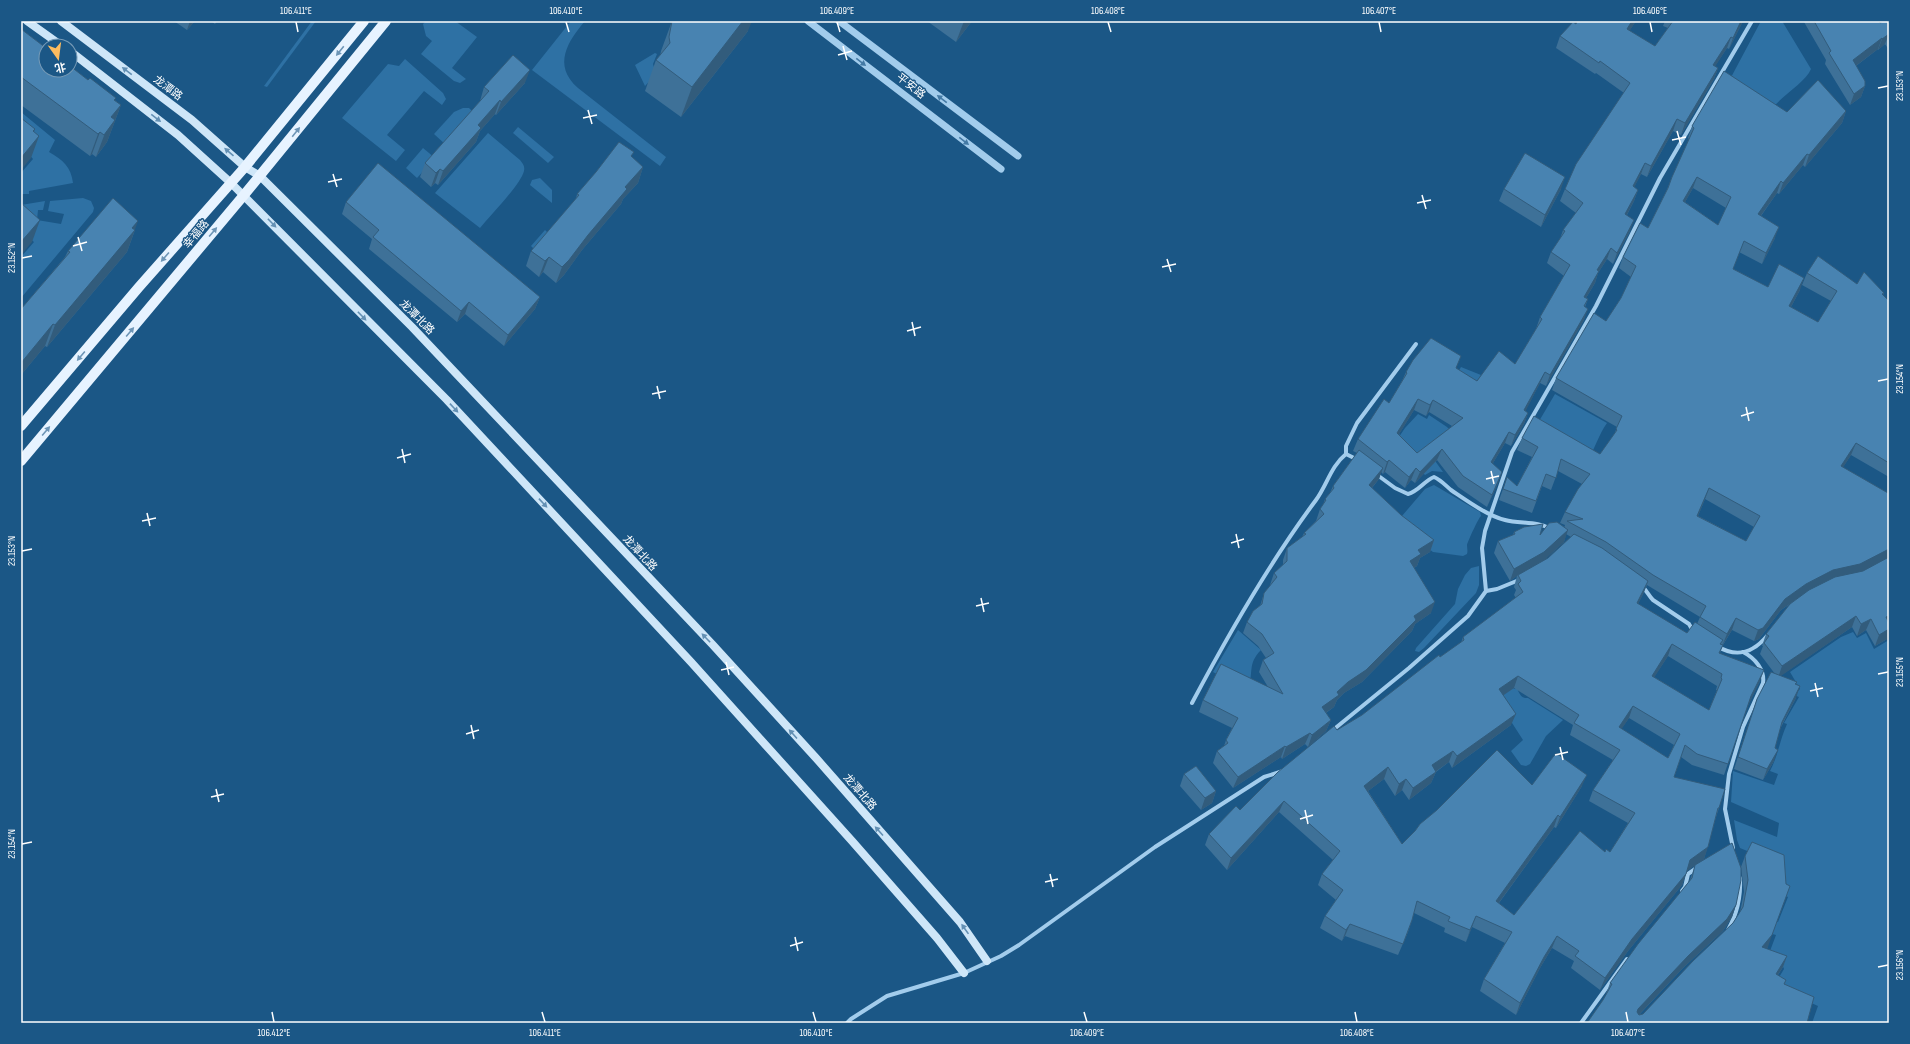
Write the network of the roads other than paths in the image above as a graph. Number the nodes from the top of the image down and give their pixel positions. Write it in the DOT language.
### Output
graph roads {
  1 [pos="27,21"];
  2 [pos="61,21"];
  3 [pos="364,21"];
  4 [pos="386,21"];
  5 [pos="808,21"];
  6 [pos="839,21"];
  7 [pos="1752,21"];
  8 [pos="51,38"];
  9 [pos="78,57"];
  10 [pos="1018,156"];
  11 [pos="246,167"];
  12 [pos="1001,169"];
  13 [pos="260,176"];
  14 [pos="231,183"];
  15 [pos="244,195"];
  16 [pos="1416,344"];
  17 [pos="21,426"];
  18 [pos="1346,454"];
  19 [pos="21,461"];
  20 [pos="1361,462"];
  21 [pos="1372,471"];
  22 [pos="1492,515"];
  23 [pos="1556,532"];
  24 [pos="1523,579"];
  25 [pos="1634,582"];
  26 [pos="1486,590"];
  27 [pos="1771,629"];
  28 [pos="1696,633"];
  29 [pos="1714,644"];
  30 [pos="1743,652"];
  31 [pos="1192,702"];
  32 [pos="1327,734"];
  33 [pos="1285,770"];
  34 [pos="1732,844"];
  35 [pos="1728,847"];
  36 [pos="1735,854"];
  37 [pos="1704,862"];
  38 [pos="1740,874"];
  39 [pos="1680,893"];
  40 [pos="1726,933"];
  41 [pos="1632,953"];
  42 [pos="987,961"];
  43 [pos="964,973"];
  44 [pos="847,1023"];
  45 [pos="1581,1023"];
  1 -- 8 [label="main road"];
  11 -- 2 [label="main road, 龙潭路, one-way"];
  3 -- 11 [label="main road, 幸福路, one-way"];
  13 -- 4 [label="main road, 幸福路, one-way"];
  5 -- 12 [label="street, 平安路, one-way"];
  10 -- 6 [label="street, 平安路, one-way"];
  7 -- 22 [label="street"];
  9 -- 14 [label="main road, one-way"];
  11 -- 13 [label="main road, 龙潭路"];
  11 -- 14 [label="main road, 幸福路"];
  13 -- 15 [label="main road, 幸福路"];
  42 -- 13 [label="main road, 龙潭北路, one-way"];
  14 -- 15 [label="main road"];
  14 -- 17 [label="main road, 幸福路, one-way"];
  19 -- 15 [label="main road, 幸福路, one-way"];
  15 -- 43 [label="main road, one-way"];
  16 -- 18 [label="street"];
  18 -- 20 [label="street"];
  18 -- 31 [label="street"];
  21 -- 22 [label="street"];
  22 -- 23 [label="street"];
  22 -- 26 [label="street"];
  24 -- 26 [label="street"];
  25 -- 28 [label="street"];
  26 -- 32 [label="street"];
  27 -- 30 [label="street"];
  29 -- 30 [label="street"];
  30 -- 34 [label="street"];
  33 -- 42 [label="street"];
  34 -- 35 [label="street"];
  34 -- 36 [label="street"];
  37 -- 39 [label="street"];
  38 -- 40 [label="street"];
  41 -- 45 [label="street"];
  42 -- 43 [label="street"];
  43 -- 44 [label="street"];
}
